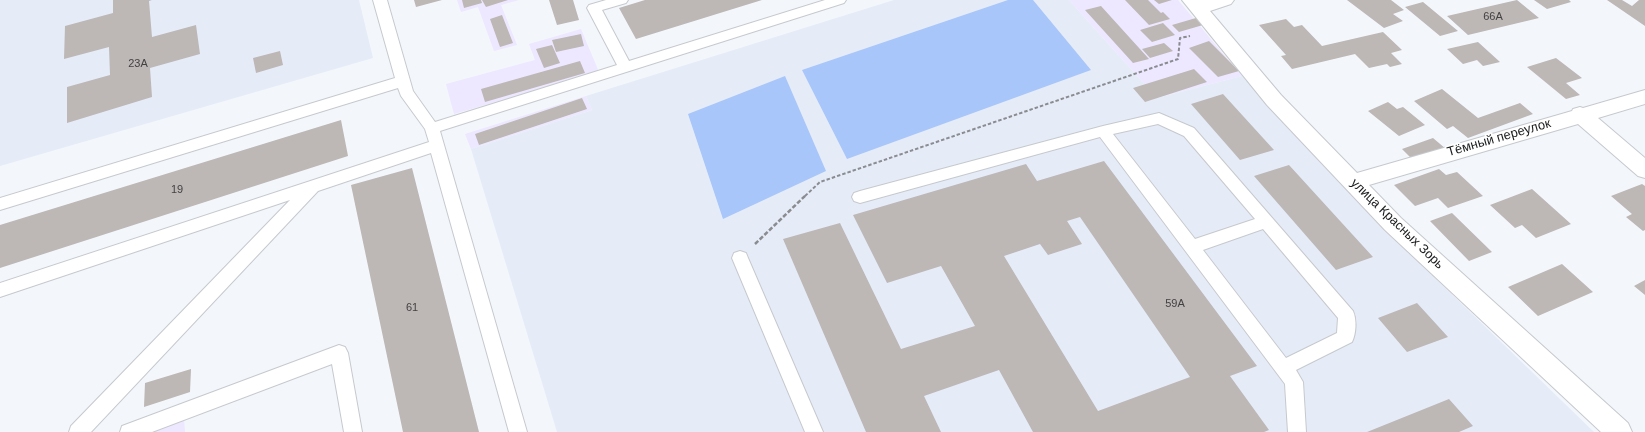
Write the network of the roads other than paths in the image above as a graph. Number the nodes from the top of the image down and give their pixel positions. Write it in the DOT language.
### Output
graph roads {
  1 [pos="380,0"];
  2 [pos="621,0"];
  3 [pos="839,0"];
  4 [pos="1225,0"];
  5 [pos="1195,4"];
  6 [pos="625,67"];
  7 [pos="403,82"];
  8 [pos="1645,96"];
  9 [pos="1580,114"];
  10 [pos="432,128"];
  11 [pos="1103,131"];
  12 [pos="437,145"];
  13 [pos="1645,170"];
  14 [pos="1352,182"];
  15 [pos="313,186"];
  16 [pos="860,197"];
  17 [pos="0,204"];
  18 [pos="1266,222"];
  19 [pos="1191,247"];
  20 [pos="740,258"];
  21 [pos="0,290"];
  22 [pos="1283,368"];
  23 [pos="78,432"];
  24 [pos="129,432"];
  25 [pos="353,432"];
  26 [pos="518,432"];
  27 [pos="814,432"];
  28 [pos="1297,432"];
  29 [pos="1619,432"];
  1 -- 7 [label="lane"];
  2 -- 6 [label="lane"];
  3 -- 6 [label="lane"];
  4 -- 5 [label="street"];
  5 -- 14 [label="street, улица Красных Зорь"];
  6 -- 10 [label="lane"];
  7 -- 10 [label="lane"];
  7 -- 17 [label="lane"];
  8 -- 9 [label="street, Тёмный переулок"];
  9 -- 13 [label="street"];
  9 -- 14 [label="street, Тёмный переулок"];
  10 -- 12 [label="lane"];
  11 -- 16 [label="lane"];
  11 -- 18 [label="lane"];
  11 -- 19 [label="lane"];
  12 -- 15 [label="lane"];
  12 -- 26 [label="lane"];
  14 -- 29 [label="street, улица Красных Зорь"];
  15 -- 21 [label="lane"];
  15 -- 23 [label="lane"];
  18 -- 19 [label="lane"];
  18 -- 22 [label="lane"];
  19 -- 22 [label="lane"];
  20 -- 27 [label="lane"];
  22 -- 28 [label="lane"];
  24 -- 25 [label="lane"];
}
